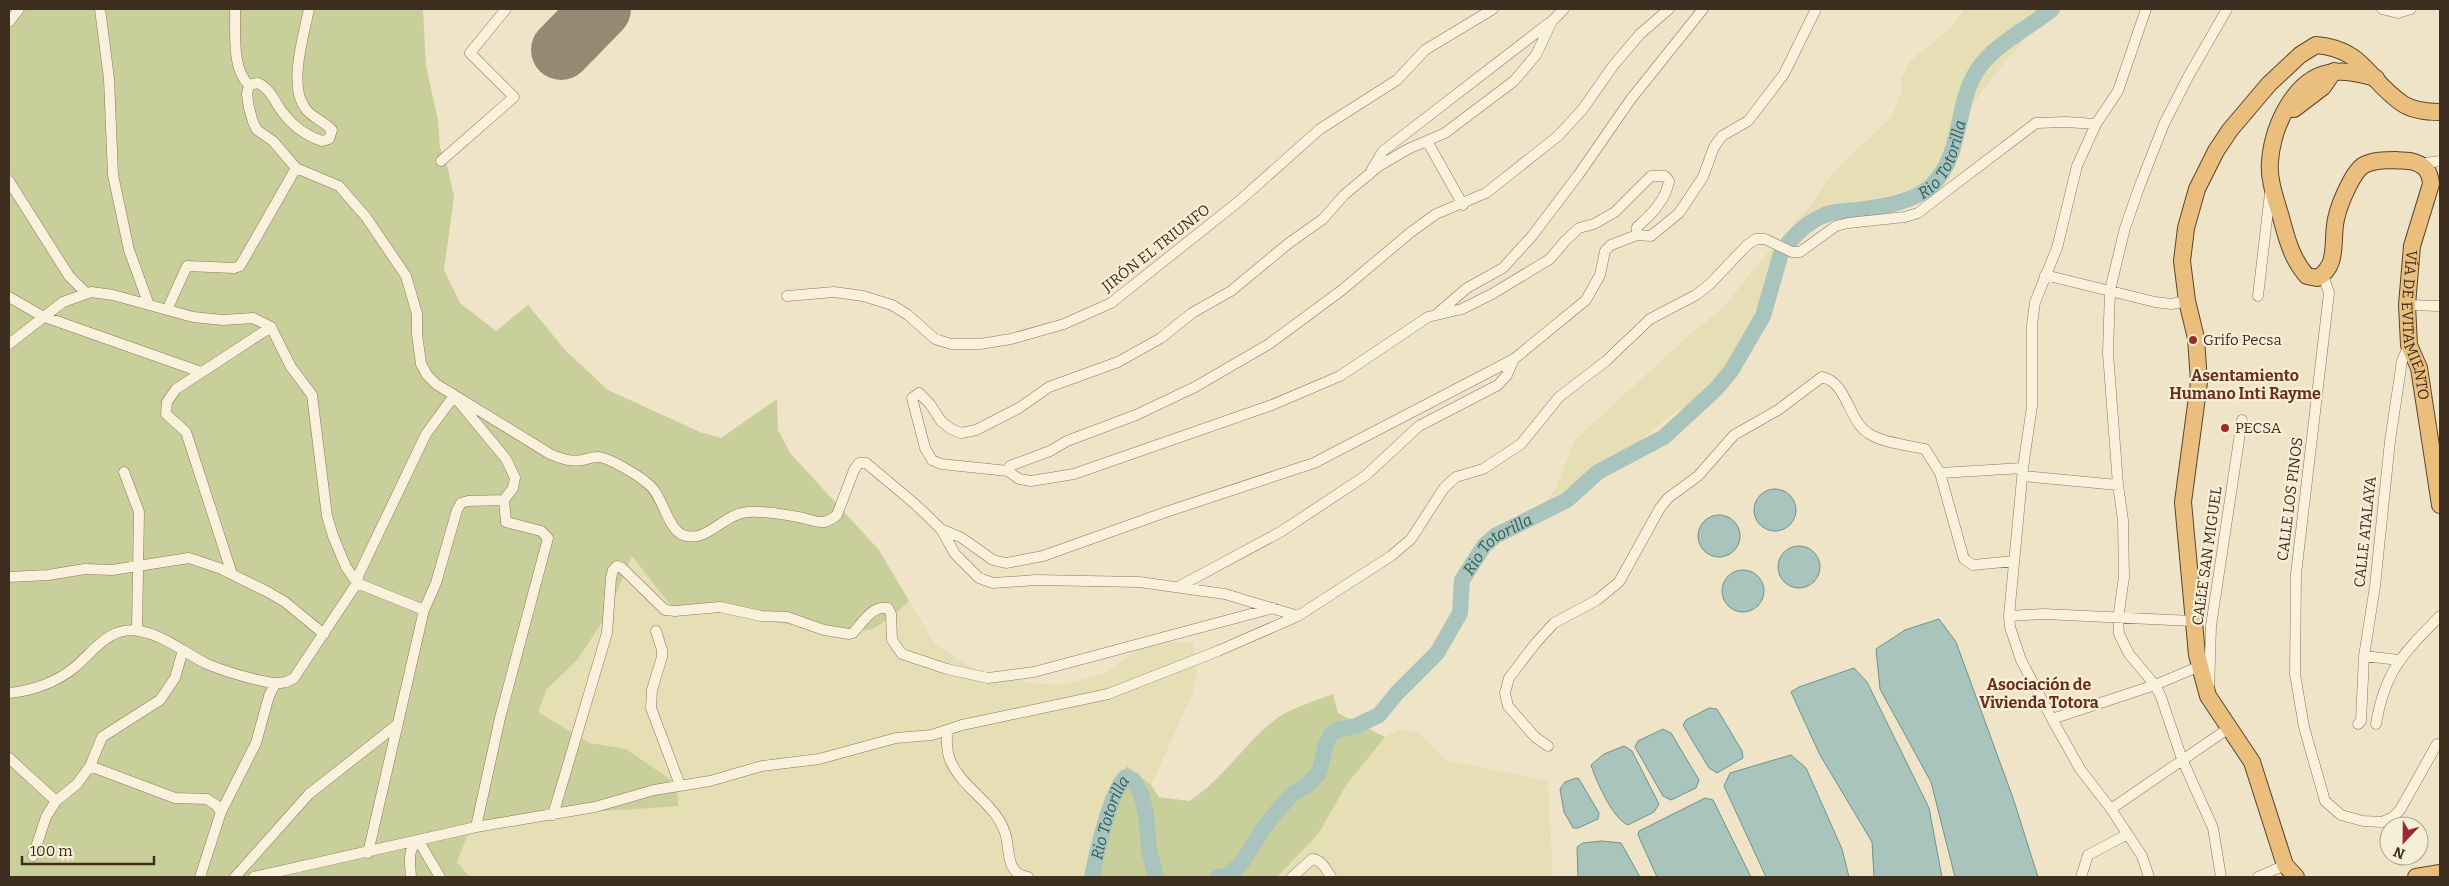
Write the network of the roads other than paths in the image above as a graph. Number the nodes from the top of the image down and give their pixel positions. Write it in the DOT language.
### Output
graph roads {
  1 [pos="19,9"];
  2 [pos="100,9"];
  3 [pos="235,9"];
  4 [pos="309,9"];
  5 [pos="506,9"];
  6 [pos="1492,9"];
  7 [pos="1564,9"];
  8 [pos="1669,9"];
  9 [pos="1703,9"];
  10 [pos="1816,9"];
  11 [pos="2146,9"];
  12 [pos="2228,9"];
  13 [pos="2382,9"];
  14 [pos="2411,9"];
  15 [pos="1552,21"];
  16 [pos="9,22"];
  17 [pos="2316,45"];
  18 [pos="2334,72"];
  19 [pos="2376,78"];
  20 [pos="249,85"];
  21 [pos="2440,112"];
  22 [pos="2096,124"];
  23 [pos="1426,141"];
  24 [pos="441,160"];
  25 [pos="2440,161"];
  26 [pos="2419,164"];
  27 [pos="296,168"];
  28 [pos="1369,174"];
  29 [pos="9,181"];
  30 [pos="2272,184"];
  31 [pos="1463,205"];
  32 [pos="1637,235"];
  33 [pos="2045,275"];
  34 [pos="2323,275"];
  35 [pos="2110,290"];
  36 [pos="86,293"];
  37 [pos="787,296"];
  38 [pos="2258,296"];
  39 [pos="9,297"];
  40 [pos="2187,301"];
  41 [pos="149,305"];
  42 [pos="2407,305"];
  43 [pos="2440,306"];
  44 [pos="166,310"];
  45 [pos="1438,314"];
  46 [pos="42,316"];
  47 [pos="270,326"];
  48 [pos="9,344"];
  49 [pos="2410,345"];
  50 [pos="1514,359"];
  51 [pos="201,372"];
  52 [pos="454,396"];
  53 [pos="2242,420"];
  54 [pos="1008,471"];
  55 [pos="124,472"];
  56 [pos="2023,472"];
  57 [pos="1940,473"];
  58 [pos="2118,485"];
  59 [pos="504,500"];
  60 [pos="2440,505"];
  61 [pos="941,529"];
  62 [pos="2014,561"];
  63 [pos="138,566"];
  64 [pos="232,574"];
  65 [pos="9,577"];
  66 [pos="357,583"];
  67 [pos="1178,588"];
  68 [pos="1274,607"];
  69 [pos="424,610"];
  70 [pos="1298,616"];
  71 [pos="2009,616"];
  72 [pos="2440,616"];
  73 [pos="2118,619"];
  74 [pos="2193,621"];
  75 [pos="137,630"];
  76 [pos="656,630"];
  77 [pos="324,634"];
  78 [pos="183,650"];
  79 [pos="2364,656"];
  80 [pos="2400,660"];
  81 [pos="2200,666"];
  82 [pos="275,684"];
  83 [pos="2155,684"];
  84 [pos="9,693"];
  85 [pos="2208,696"];
  86 [pos="2052,719"];
  87 [pos="398,724"];
  88 [pos="2358,724"];
  89 [pos="2376,724"];
  90 [pos="2229,728"];
  91 [pos="946,730"];
  92 [pos="2437,744"];
  93 [pos="1548,746"];
  94 [pos="9,758"];
  95 [pos="2182,760"];
  96 [pos="90,766"];
  97 [pos="680,785"];
  98 [pos="56,801"];
  99 [pos="2111,809"];
  100 [pos="220,812"];
  101 [pos="553,814"];
  102 [pos="476,827"];
  103 [pos="2126,835"];
  104 [pos="418,840"];
  105 [pos="368,853"];
  106 [pos="33,856"];
  107 [pos="2290,871"];
  108 [pos="2440,873"];
  109 [pos="200,877"];
  110 [pos="235,877"];
  111 [pos="254,877"];
  112 [pos="411,877"];
  113 [pos="440,877"];
  114 [pos="1028,877"];
  115 [pos="1292,877"];
  116 [pos="1330,877"];
  117 [pos="2081,877"];
  118 [pos="2149,877"];
  119 [pos="2221,877"];
  120 [pos="2258,877"];
  121 [pos="2416,877"];
  1 -- 16 [label="street"];
  2 -- 41 [label="street"];
  3 -- 20 [label="street"];
  4 -- 20 [label="street"];
  5 -- 24 [label="street"];
  6 -- 37 [label="street, JIRÓN EL TRIUNFO"];
  7 -- 15 [label="street"];
  8 -- 31 [label="street"];
  9 -- 45 [label="street"];
  10 -- 32 [label="street"];
  11 -- 22 [label="street"];
  12 -- 35 [label="street"];
  13 -- 14 [label="street"];
  15 -- 23 [label="street"];
  15 -- 28 [label="street"];
  17 -- 18 [label="highway"];
  17 -- 19 [label="highway"];
  17 -- 40 [label="highway"];
  18 -- 19 [label="highway"];
  18 -- 30 [label="highway"];
  19 -- 21 [label="highway"];
  20 -- 27 [label="street"];
  22 -- 33 [label="street"];
  22 -- 70 [label="street"];
  23 -- 28 [label="street"];
  23 -- 31 [label="street"];
  25 -- 26 [label="street"];
  26 -- 34 [label="highway"];
  26 -- 42 [label="highway, VÍA DE EVITAMIENTO"];
  27 -- 44 [label="street"];
  27 -- 52 [label="street"];
  28 -- 54 [label="street"];
  29 -- 36 [label="street"];
  30 -- 34 [label="highway"];
  30 -- 38 [label="street"];
  31 -- 54 [label="street"];
  32 -- 45 [label="street"];
  32 -- 50 [label="street"];
  33 -- 35 [label="street"];
  33 -- 56 [label="street"];
  34 -- 92 [label="street, CALLE LOS PINOS"];
  35 -- 40 [label="street"];
  35 -- 58 [label="street"];
  36 -- 41 [label="street"];
  36 -- 46 [label="street"];
  39 -- 46 [label="street"];
  40 -- 74 [label="highway"];
  41 -- 44 [label="street"];
  42 -- 43 [label="street"];
  42 -- 49 [label="highway, VÍA DE EVITAMIENTO"];
  44 -- 47 [label="street"];
  45 -- 54 [label="street"];
  46 -- 48 [label="street"];
  46 -- 51 [label="street"];
  47 -- 51 [label="street"];
  47 -- 66 [label="street"];
  49 -- 60 [label="highway, VÍA DE EVITAMIENTO"];
  49 -- 79 [label="street, CALLE ATALAYA"];
  50 -- 61 [label="street"];
  50 -- 67 [label="street"];
  51 -- 64 [label="street"];
  52 -- 59 [label="street"];
  52 -- 61 [label="street"];
  52 -- 66 [label="street"];
  53 -- 85 [label="street, CALLE SAN MIGUEL"];
  55 -- 63 [label="street"];
  56 -- 57 [label="street"];
  56 -- 58 [label="street"];
  56 -- 62 [label="street"];
  57 -- 62 [label="street"];
  57 -- 93 [label="street"];
  58 -- 73 [label="street"];
  59 -- 69 [label="street"];
  59 -- 102 [label="street"];
  61 -- 67 [label="street"];
  62 -- 71 [label="street"];
  63 -- 64 [label="street"];
  63 -- 65 [label="street"];
  63 -- 75 [label="street"];
  64 -- 77 [label="street"];
  66 -- 69 [label="street"];
  66 -- 77 [label="street"];
  67 -- 68 [label="street"];
  68 -- 70 [label="street"];
  68 -- 101 [label="street"];
  69 -- 87 [label="street"];
  70 -- 91 [label="street"];
  71 -- 73 [label="street"];
  71 -- 86 [label="street"];
  72 -- 80 [label="street"];
  73 -- 74 [label="street"];
  73 -- 83 [label="street"];
  74 -- 81 [label="highway"];
  75 -- 78 [label="street"];
  75 -- 84 [label="street"];
  76 -- 97 [label="street"];
  77 -- 82 [label="street"];
  78 -- 82 [label="street"];
  78 -- 96 [label="street"];
  79 -- 80 [label="street"];
  79 -- 88 [label="street, CALLE ATALAYA"];
  80 -- 89 [label="street"];
  81 -- 83 [label="street"];
  81 -- 85 [label="highway"];
  82 -- 100 [label="street"];
  83 -- 86 [label="street"];
  83 -- 95 [label="street"];
  85 -- 90 [label="highway"];
  86 -- 99 [label="street"];
  87 -- 105 [label="street"];
  87 -- 110 [label="street"];
  90 -- 95 [label="street"];
  90 -- 107 [label="highway"];
  91 -- 97 [label="street"];
  91 -- 114 [label="street"];
  94 -- 98 [label="street"];
  95 -- 99 [label="street"];
  95 -- 119 [label="street"];
  96 -- 98 [label="street"];
  96 -- 100 [label="street"];
  97 -- 101 [label="street"];
  98 -- 106 [label="street"];
  99 -- 103 [label="street"];
  100 -- 109 [label="street"];
  101 -- 102 [label="street"];
  102 -- 104 [label="street"];
  103 -- 117 [label="street"];
  103 -- 118 [label="street"];
  104 -- 105 [label="street"];
  104 -- 112 [label="street"];
  104 -- 113 [label="street"];
  105 -- 111 [label="street"];
  107 -- 120 [label="street"];
  108 -- 121 [label="highway"];
  115 -- 116 [label="street"];
}
